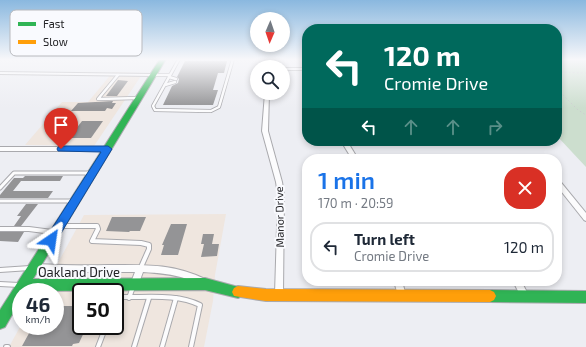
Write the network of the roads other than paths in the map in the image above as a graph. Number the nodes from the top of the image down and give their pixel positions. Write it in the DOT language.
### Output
graph roads {
  1 [pos="118,75"];
  2 [pos="154,75"];
  3 [pos="157,75"];
  4 [pos="228,75"];
  5 [pos="170,76"];
  6 [pos="165,85"];
  7 [pos="139,98"];
  8 [pos="267,100"];
  9 [pos="0,149"];
  10 [pos="108,149"];
  11 [pos="92,173"];
  12 [pos="0,188"];
  13 [pos="562,188"];
  14 [pos="0,201"];
  15 [pos="76,201"];
  16 [pos="586,218"];
  17 [pos="0,229"];
  18 [pos="58,229"];
  19 [pos="34,268"];
  20 [pos="140,269"];
  21 [pos="0,270"];
  22 [pos="24,283"];
  23 [pos="0,284"];
  24 [pos="206,284"];
  25 [pos="12,285"];
  26 [pos="64,285"];
  27 [pos="134,285"];
  28 [pos="399,286"];
  29 [pos="520,286"];
  30 [pos="279,294"];
  31 [pos="402,296"];
  32 [pos="525,296"];
  33 [pos="586,297"];
  34 [pos="124,298"];
  35 [pos="129,298"];
  36 [pos="149,298"];
  37 [pos="176,298"];
  38 [pos="12,303"];
  39 [pos="0,322"];
  40 [pos="103,335"];
  41 [pos="98,347"];
  42 [pos="134,347"];
  43 [pos="162,347"];
  44 [pos="191,347"];
  1 -- 7 [label="lane"];
  2 -- 7 [label="street"];
  3 -- 5 [label="lane"];
  4 -- 6 [label="lane"];
  5 -- 6 [label="lane"];
  5 -- 6 [label="lane"];
  7 -- 10 [label="street"];
  8 -- 30 [label="street, Manor Drive"];
  9 -- 10 [label="street"];
  10 -- 11 [label="street"];
  11 -- 12 [label="lane"];
  11 -- 15 [label="street"];
  13 -- 16 [label="street"];
  14 -- 15 [label="lane"];
  15 -- 18 [label="street"];
  17 -- 18 [label="lane"];
  18 -- 19 [label="street"];
  18 -- 20 [label="lane"];
  19 -- 20 [label="street, Oakland Drive"];
  19 -- 21 [label="lane"];
  19 -- 22 [label="street"];
  20 -- 24 [label="street, Oakland Drive"];
  20 -- 27 [label="street, Oakland Drive"];
  23 -- 25 [label="lane"];
  24 -- 27 [label="street, Oakland Drive"];
  24 -- 30 [label="street, Oakland Drive"];
  26 -- 27 [label="street, Oakland Drive"];
  27 -- 35 [label="lane"];
  28 -- 31 [label="street"];
  29 -- 32 [label="street"];
  30 -- 31 [label="street, Oakland Drive"];
  31 -- 32 [label="street, Oakland Drive"];
  32 -- 33 [label="street, Oakland Drive"];
  34 -- 35 [label="lane"];
  35 -- 36 [label="lane"];
  36 -- 37 [label="lane"];
  36 -- 42 [label="lane"];
  37 -- 43 [label="lane"];
  37 -- 44 [label="lane"];
  38 -- 39 [label="street"];
  40 -- 41 [label="lane"];
}
